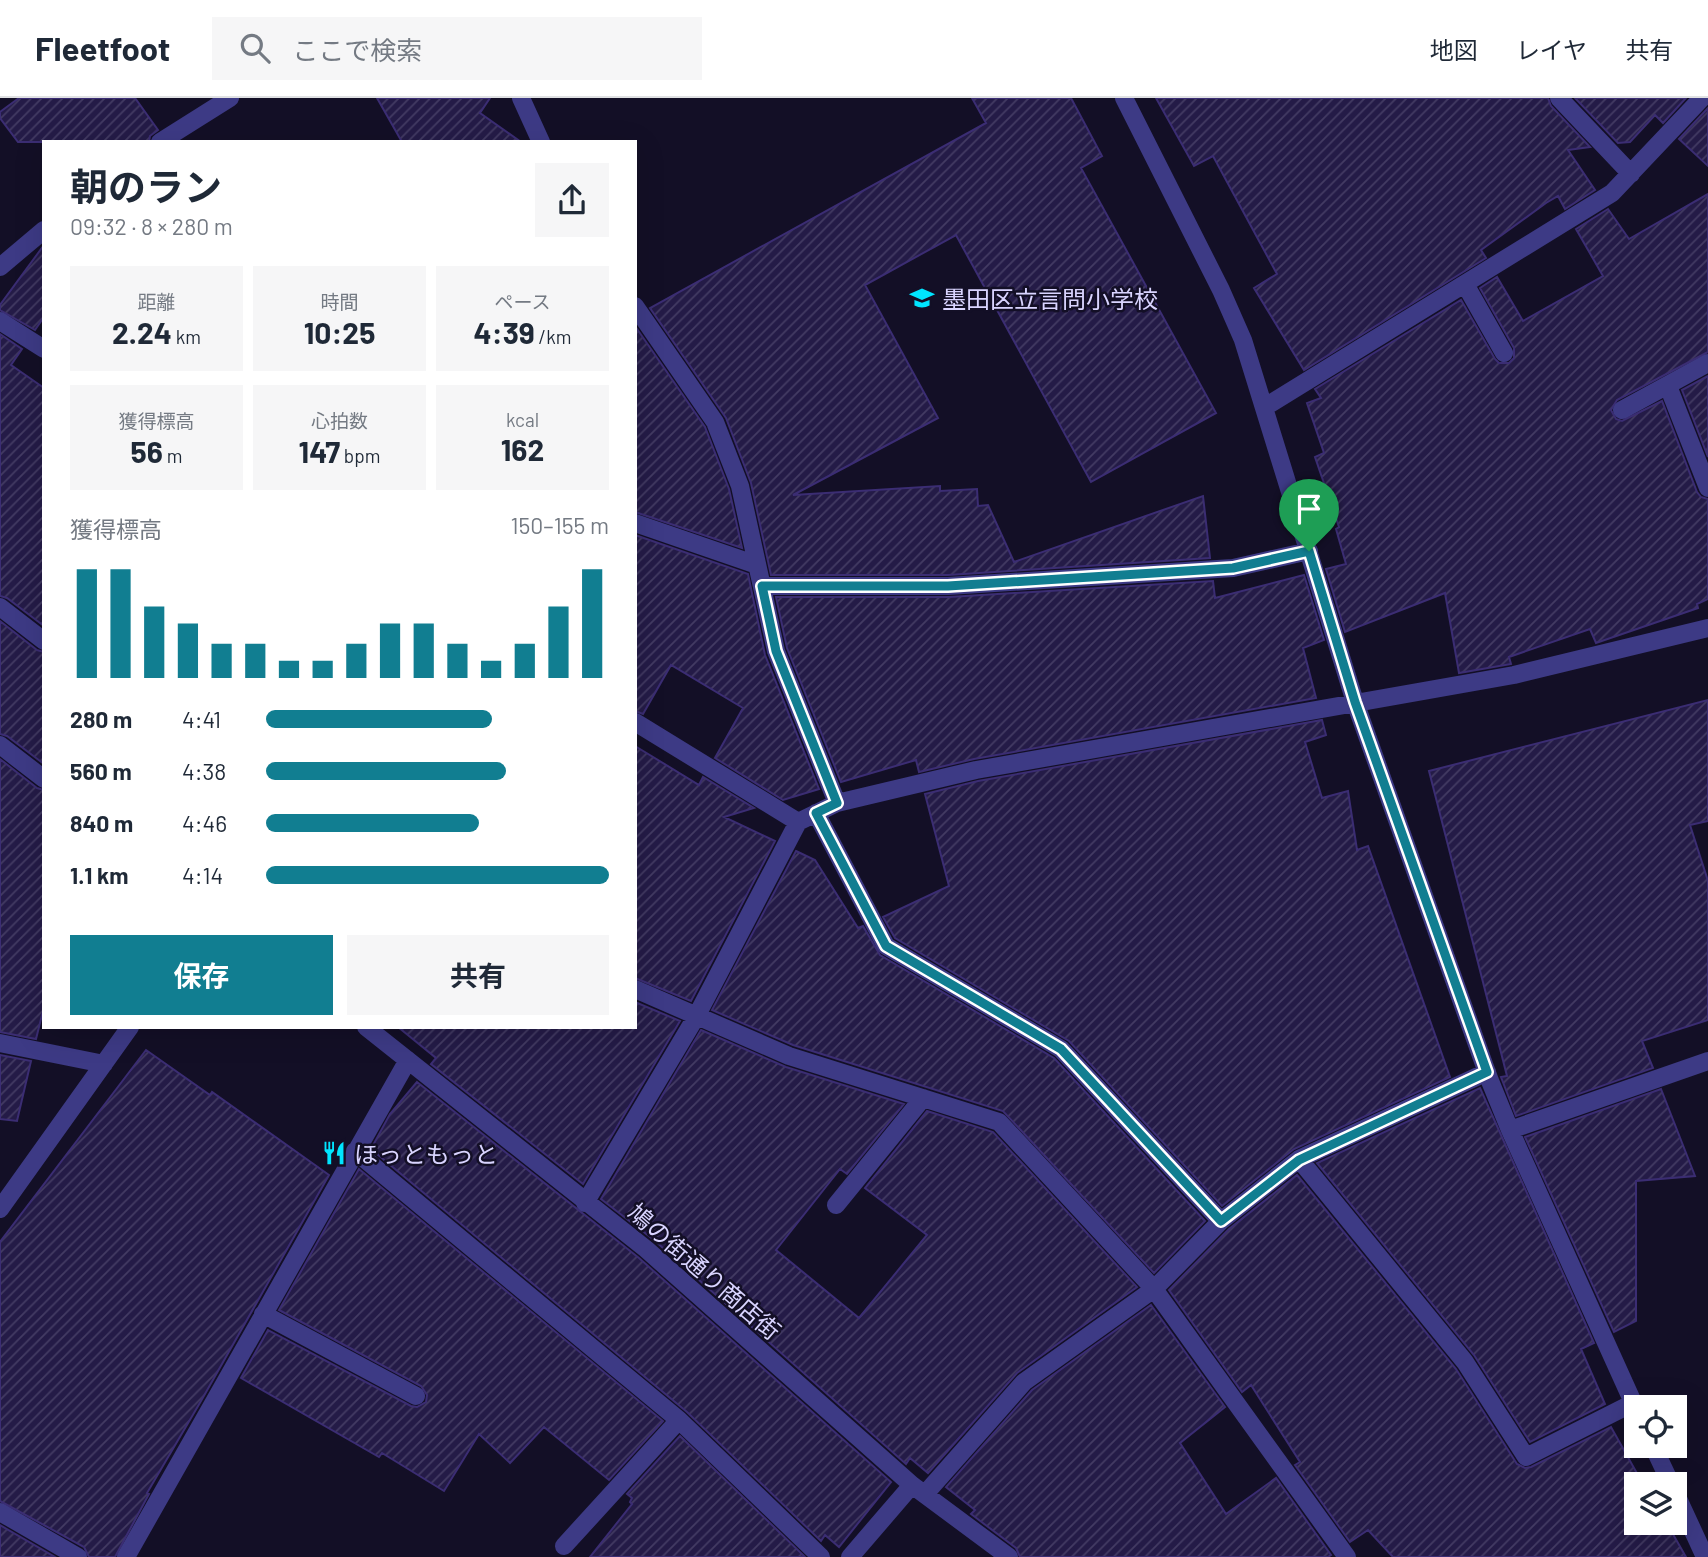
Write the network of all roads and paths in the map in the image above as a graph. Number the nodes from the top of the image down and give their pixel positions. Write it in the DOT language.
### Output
graph roads {
  1 [pos="230,98"];
  2 [pos="520,98"];
  3 [pos="1124,98"];
  4 [pos="1559,98"];
  5 [pos="1702,98"];
  6 [pos="163,140"];
  7 [pos="540,140"];
  8 [pos="1631,174"];
  9 [pos="42,232"];
  10 [pos="0,267"];
  11 [pos="1465,284"];
  12 [pos="637,309"];
  13 [pos="0,321"];
  14 [pos="42,348"];
  15 [pos="1504,353"];
  16 [pos="1708,363"];
  17 [pos="1668,386"];
  18 [pos="1265,407"];
  19 [pos="1622,410"];
  20 [pos="1708,488"];
  21 [pos="637,524"];
  22 [pos="1309,551"];
  23 [pos="758,565"];
  24 [pos="762,586"];
  25 [pos="0,607"];
  26 [pos="1708,628"];
  27 [pos="42,639"];
  28 [pos="1355,702"];
  29 [pos="637,723"];
  30 [pos="0,745"];
  31 [pos="42,777"];
  32 [pos="837,803"];
  33 [pos="816,813"];
  34 [pos="798,822"];
  35 [pos="637,990"];
  36 [pos="696,1017"];
  37 [pos="129,1029"];
  38 [pos="369,1029"];
  39 [pos="0,1043"];
  40 [pos="408,1059"];
  41 [pos="1708,1061"];
  42 [pos="104,1064"];
  43 [pos="1487,1072"];
  44 [pos="923,1098"];
  45 [pos="1510,1130"];
  46 [pos="355,1151"];
  47 [pos="1299,1160"];
  48 [pos="585,1203"];
  49 [pos="836,1205"];
  50 [pos="0,1209"];
  51 [pos="1221,1221"];
  52 [pos="1154,1289"];
  53 [pos="264,1314"];
  54 [pos="1630,1395"];
  55 [pos="416,1396"];
  56 [pos="1624,1411"];
  57 [pos="679,1420"];
  58 [pos="918,1490"];
  59 [pos="0,1513"];
  60 [pos="1687,1518"];
  61 [pos="564,1546"];
  62 [pos="78,1557"];
  63 [pos="126,1557"];
  64 [pos="821,1557"];
  65 [pos="850,1557"];
  66 [pos="1009,1557"];
  67 [pos="1347,1557"];
  68 [pos="1705,1557"];
  1 -- 6 [label="street"];
  2 -- 7 [label="street"];
  3 -- 18 [label="street"];
  4 -- 8 [label="street"];
  5 -- 8 [label="street"];
  8 -- 11 [label="street"];
  9 -- 10 [label="street"];
  11 -- 15 [label="street"];
  11 -- 18 [label="street"];
  12 -- 23 [label="street"];
  13 -- 14 [label="street"];
  16 -- 17 [label="street"];
  17 -- 19 [label="street"];
  17 -- 20 [label="street"];
  18 -- 22 [label="street"];
  21 -- 23 [label="street"];
  22 -- 24 [label="street"];
  22 -- 28 [label="street"];
  23 -- 24 [label="street"];
  24 -- 32 [label="street"];
  25 -- 27 [label="street"];
  26 -- 28 [label="street"];
  28 -- 32 [label="street"];
  28 -- 43 [label="street"];
  29 -- 34 [label="street"];
  30 -- 31 [label="street"];
  32 -- 33 [label="street"];
  33 -- 34 [label="street"];
  33 -- 51 [label="street"];
  34 -- 36 [label="street"];
  35 -- 36 [label="street"];
  36 -- 44 [label="street"];
  36 -- 48 [label="street"];
  37 -- 42 [label="street"];
  38 -- 40 [label="street, 鳩の街通り商店街"];
  39 -- 42 [label="street"];
  40 -- 46 [label="street"];
  40 -- 48 [label="street, 鳩の街通り商店街"];
  41 -- 45 [label="street"];
  42 -- 50 [label="street"];
  43 -- 45 [label="street"];
  43 -- 47 [label="street"];
  44 -- 49 [label="street"];
  44 -- 52 [label="street"];
  45 -- 54 [label="street"];
  46 -- 53 [label="street"];
  46 -- 57 [label="street"];
  47 -- 51 [label="street"];
  47 -- 56 [label="street"];
  48 -- 58 [label="street, 鳩の街通り商店街"];
  51 -- 52 [label="street"];
  52 -- 58 [label="street"];
  52 -- 67 [label="street"];
  53 -- 55 [label="street"];
  53 -- 63 [label="street"];
  57 -- 61 [label="street"];
  57 -- 64 [label="street"];
  58 -- 65 [label="street"];
  58 -- 66 [label="street, 鳩の街通り商店街"];
  59 -- 62 [label="street"];
  60 -- 68 [label="street"];
}
